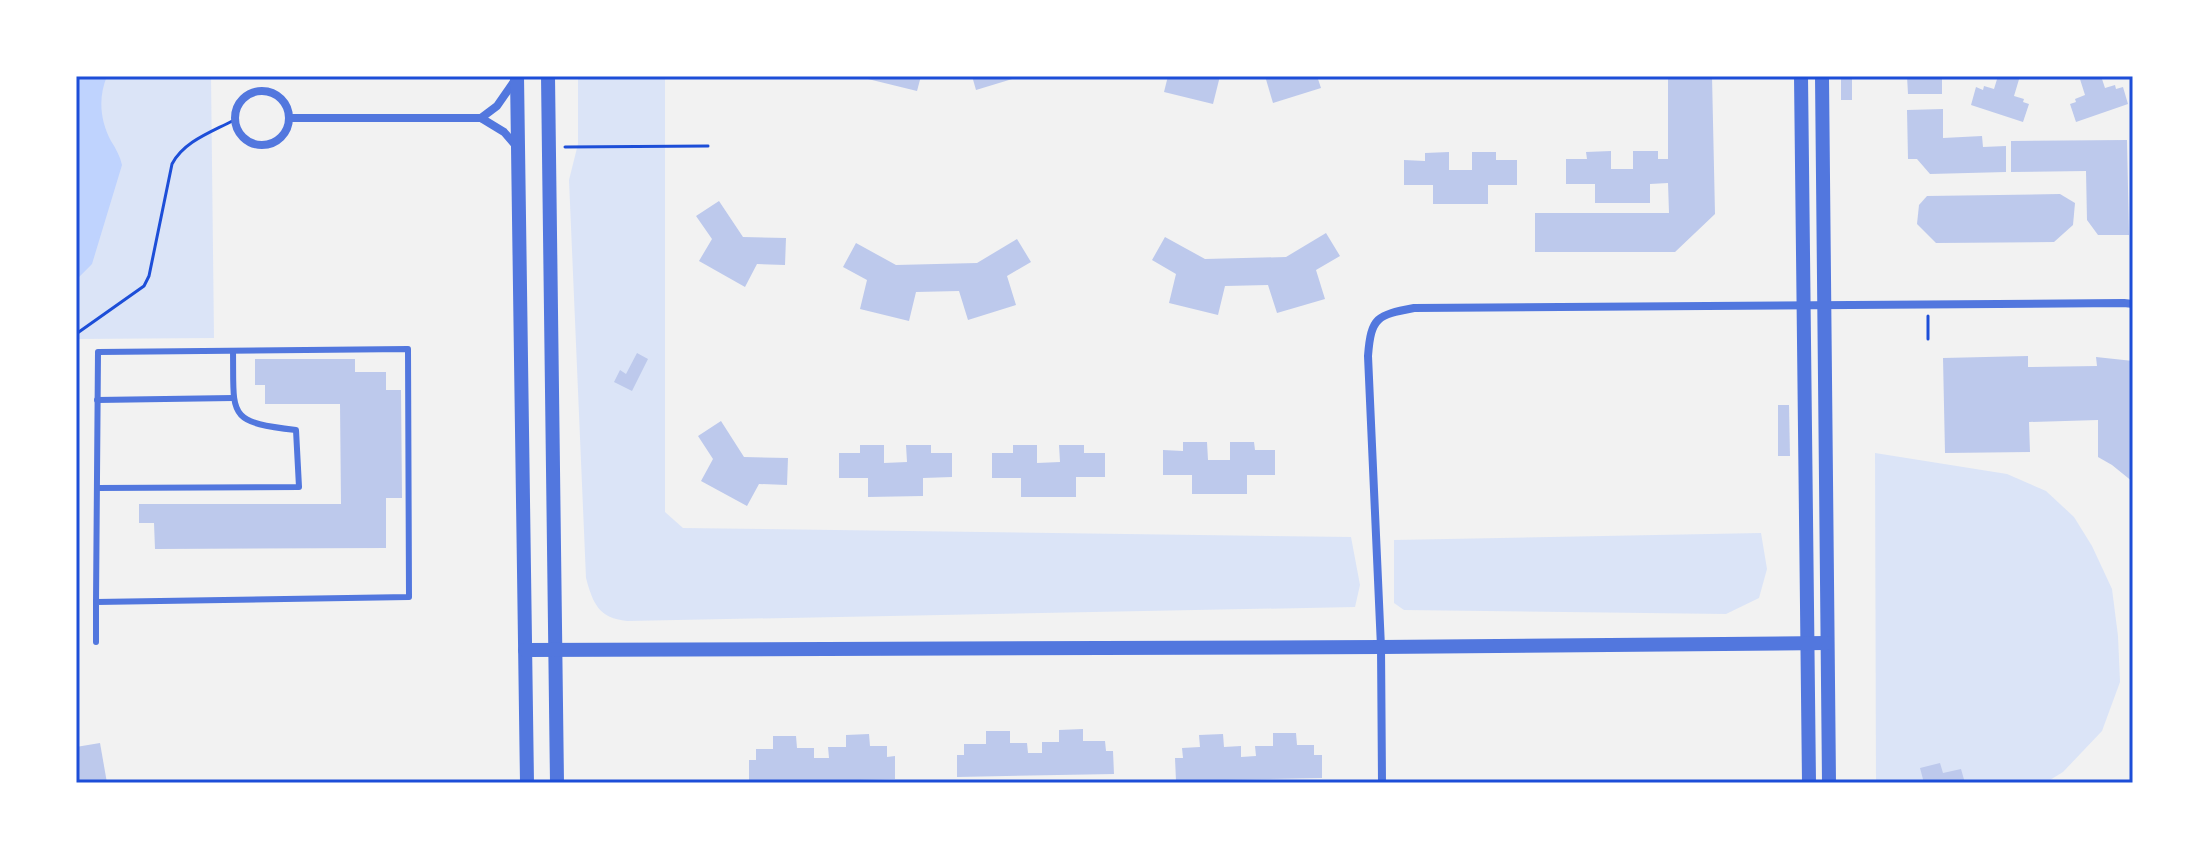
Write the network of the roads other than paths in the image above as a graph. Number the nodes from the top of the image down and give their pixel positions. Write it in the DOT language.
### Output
graph roads {
  1 [pos="517,76"];
  2 [pos="548,76"];
  3 [pos="1801,76"];
  4 [pos="1822,76"];
  5 [pos="289,118"];
  6 [pos="481,118"];
  7 [pos="517,147"];
  8 [pos="2133,304"];
  9 [pos="1803,305"];
  10 [pos="1824,305"];
  11 [pos="233,351"];
  12 [pos="233,398"];
  13 [pos="97,400"];
  14 [pos="97,488"];
  15 [pos="96,602"];
  16 [pos="96,642"];
  17 [pos="1806,643"];
  18 [pos="1827,643"];
  19 [pos="1381,647"];
  20 [pos="525,650"];
  21 [pos="555,650"];
  22 [pos="527,783"];
  23 [pos="557,783"];
  24 [pos="1382,783"];
  25 [pos="1809,783"];
  26 [pos="1829,783"];
  1 -- 6 [label="street"];
  1 -- 7 [label="street"];
  2 -- 21 [label="street"];
  3 -- 9 [label="street"];
  4 -- 10 [label="street"];
  5 -- 5 [label="street"];
  5 -- 6 [label="street"];
  6 -- 7 [label="street"];
  7 -- 20 [label="street"];
  8 -- 10 [label="street"];
  9 -- 10 [label="street"];
  9 -- 17 [label="street"];
  9 -- 19 [label="street"];
  10 -- 18 [label="street"];
  11 -- 12 [label="lane"];
  11 -- 13 [label="lane"];
  11 -- 15 [label="lane"];
  12 -- 13 [label="lane"];
  12 -- 14 [label="lane"];
  13 -- 14 [label="lane"];
  14 -- 15 [label="lane"];
  15 -- 16 [label="lane"];
  17 -- 18 [label="street"];
  17 -- 19 [label="street"];
  17 -- 25 [label="street"];
  18 -- 26 [label="street"];
  19 -- 21 [label="street"];
  19 -- 24 [label="street"];
  20 -- 21 [label="street"];
  20 -- 22 [label="street"];
  21 -- 23 [label="street"];
}
